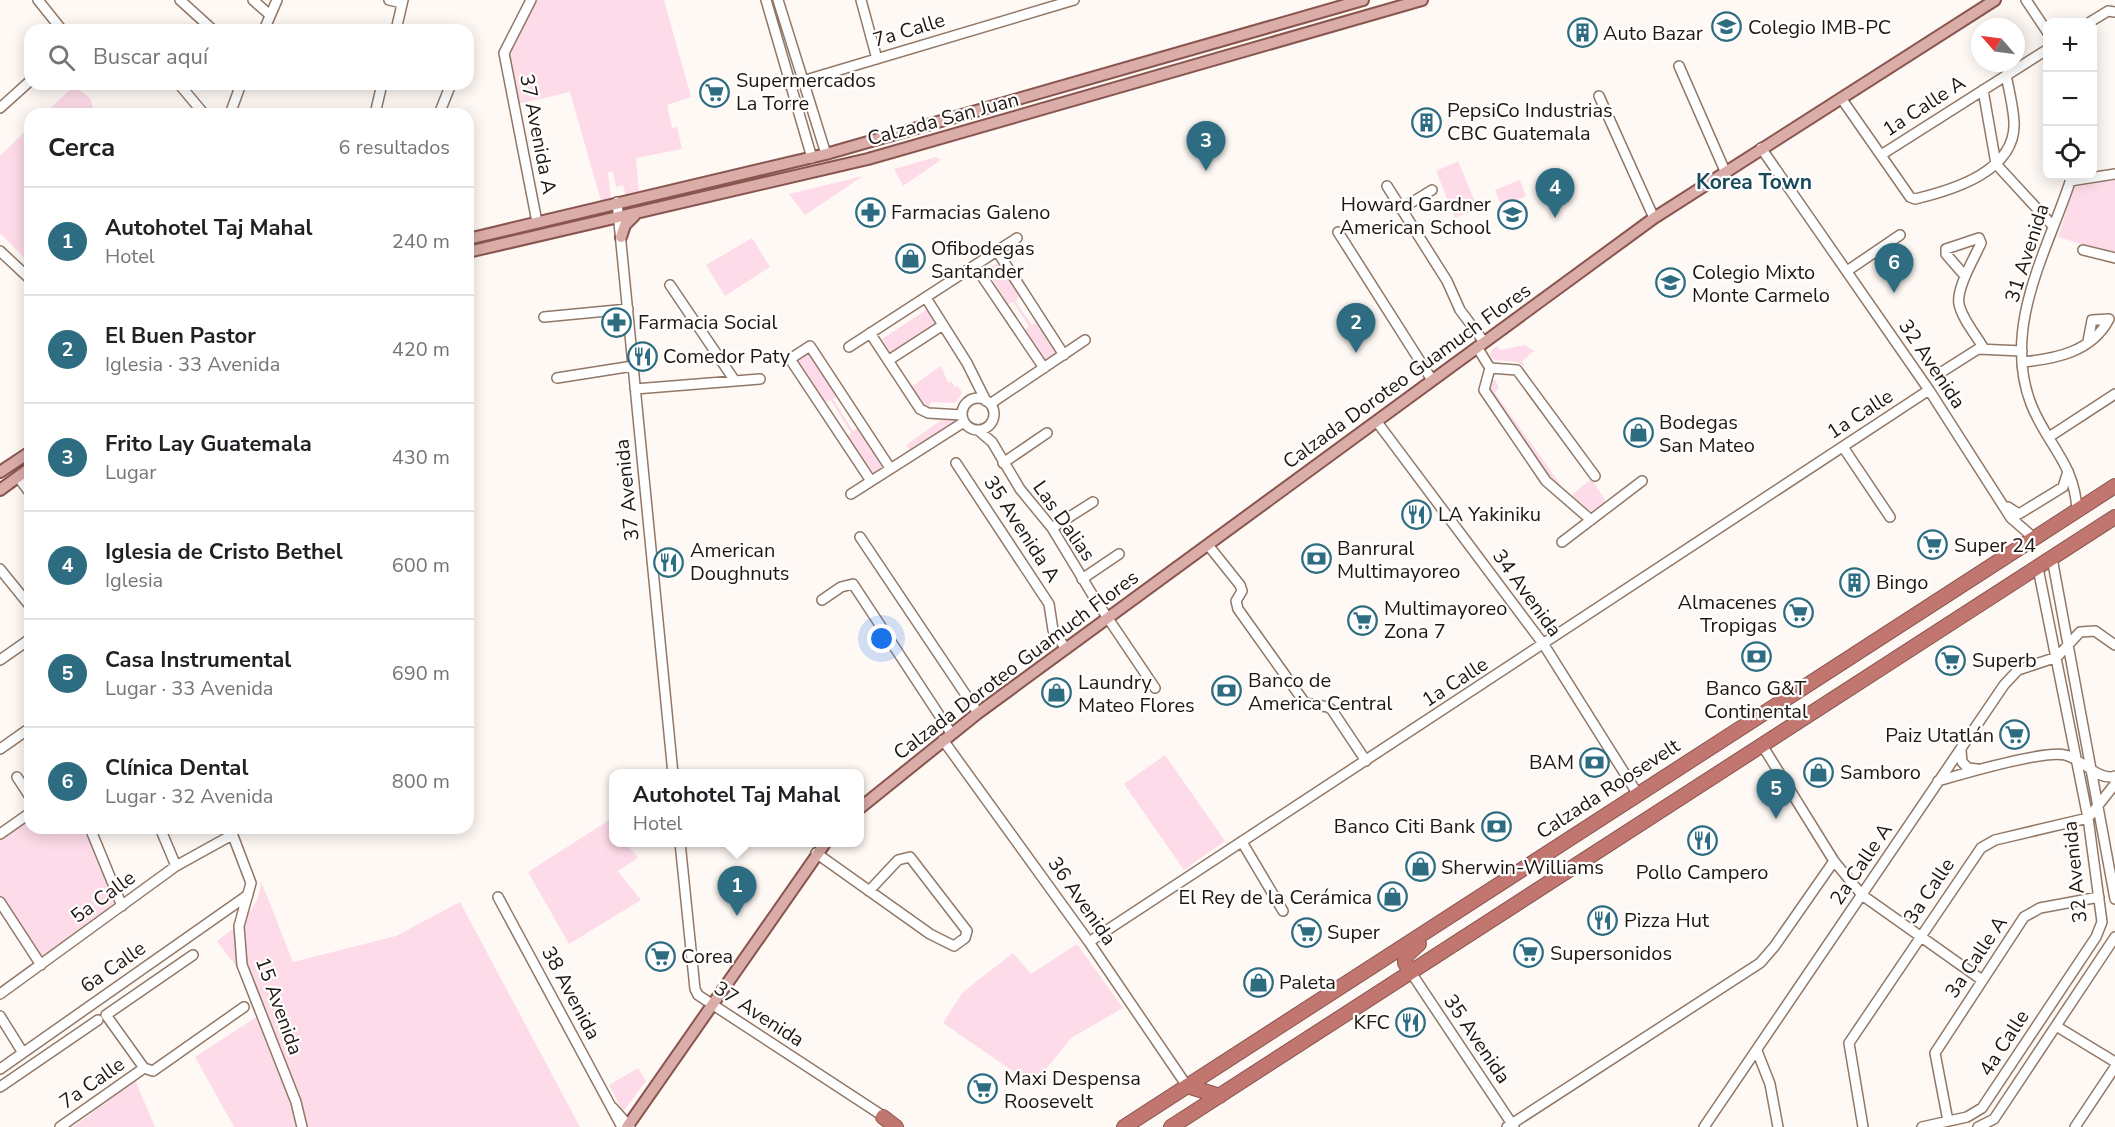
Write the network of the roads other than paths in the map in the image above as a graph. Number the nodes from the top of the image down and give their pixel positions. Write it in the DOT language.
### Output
graph roads {
  1 [pos="38,0"];
  2 [pos="180,0"];
  3 [pos="253,0"];
  4 [pos="277,0"];
  5 [pos="389,0"];
  6 [pos="531,0"];
  7 [pos="766,0"];
  8 [pos="778,0"];
  9 [pos="861,0"];
  10 [pos="1074,0"];
  11 [pos="1363,0"];
  12 [pos="1422,0"];
  13 [pos="1995,0"];
  14 [pos="2026,0"];
  15 [pos="403,2"];
  16 [pos="2115,12"];
  17 [pos="270,15"];
  18 [pos="2097,18"];
  19 [pos="57,24"];
  20 [pos="206,24"];
  21 [pos="266,24"];
  22 [pos="398,24"];
  23 [pos="2043,26"];
  24 [pos="2043,52"];
  25 [pos="877,59"];
  26 [pos="1679,66"];
  27 [pos="2006,75"];
  28 [pos="802,81"];
  29 [pos="789,85"];
  30 [pos="24,86"];
  31 [pos="184,90"];
  32 [pos="240,90"];
  33 [pos="381,90"];
  34 [pos="449,90"];
  35 [pos="1983,90"];
  36 [pos="1599,96"];
  37 [pos="1841,98"];
  38 [pos="0,108"];
  39 [pos="199,108"];
  40 [pos="232,108"];
  41 [pos="376,108"];
  42 [pos="441,108"];
  43 [pos="1761,148"];
  44 [pos="826,154"];
  45 [pos="1881,155"];
  46 [pos="812,158"];
  47 [pos="1996,165"];
  48 [pos="1725,171"];
  49 [pos="2115,174"];
  50 [pos="2097,176"];
  51 [pos="2070,180"];
  52 [pos="1387,186"];
  53 [pos="1432,190"];
  54 [pos="617,202"];
  55 [pos="1401,209"];
  56 [pos="638,213"];
  57 [pos="619,218"];
  58 [pos="1654,218"];
  59 [pos="537,222"];
  60 [pos="2053,226"];
  61 [pos="1338,232"];
  62 [pos="1900,235"];
  63 [pos="621,237"];
  64 [pos="474,238"];
  65 [pos="1017,238"];
  66 [pos="0,250"];
  67 [pos="2083,250"];
  68 [pos="474,251"];
  69 [pos="997,251"];
  70 [pos="2115,258"];
  71 [pos="975,266"];
  72 [pos="1847,271"];
  73 [pos="24,273"];
  74 [pos="1965,276"];
  75 [pos="670,285"];
  76 [pos="926,298"];
  77 [pos="628,309"];
  78 [pos="544,317"];
  79 [pos="2109,319"];
  80 [pos="944,325"];
  81 [pos="870,333"];
  82 [pos="1085,340"];
  83 [pos="1480,345"];
  84 [pos="849,347"];
  85 [pos="1984,350"];
  86 [pos="2022,351"];
  87 [pos="1064,355"];
  88 [pos="889,360"];
  89 [pos="2022,362"];
  90 [pos="633,366"];
  91 [pos="1044,368"];
  92 [pos="1490,368"];
  93 [pos="1937,375"];
  94 [pos="557,378"];
  95 [pos="760,379"];
  96 [pos="1432,380"];
  97 [pos="731,381"];
  98 [pos="635,389"];
  99 [pos="1929,390"];
  100 [pos="2115,394"];
  101 [pos="988,402"];
  102 [pos="963,419"];
  103 [pos="993,420"];
  104 [pos="1377,422"];
  105 [pos="978,430"];
  106 [pos="1047,434"];
  107 [pos="2049,437"];
  108 [pos="992,442"];
  109 [pos="1842,447"];
  110 [pos="24,456"];
  111 [pos="956,463"];
  112 [pos="1003,463"];
  113 [pos="890,468"];
  114 [pos="2069,469"];
  115 [pos="0,472"];
  116 [pos="24,473"];
  117 [pos="1595,476"];
  118 [pos="18,477"];
  119 [pos="870,481"];
  120 [pos="1642,481"];
  121 [pos="24,485"];
  122 [pos="2115,486"];
  123 [pos="0,490"];
  124 [pos="851,494"];
  125 [pos="1093,502"];
  126 [pos="2004,505"];
  127 [pos="2077,511"];
  128 [pos="1890,517"];
  129 [pos="2115,517"];
  130 [pos="1591,520"];
  131 [pos="1052,528"];
  132 [pos="860,537"];
  133 [pos="2034,538"];
  134 [pos="1562,542"];
  135 [pos="1208,545"];
  136 [pos="1119,554"];
  137 [pos="2052,558"];
  138 [pos="2038,568"];
  139 [pos="1,572"];
  140 [pos="1082,579"];
  141 [pos="24,599"];
  142 [pos="822,600"];
  143 [pos="1109,618"];
  144 [pos="24,643"];
  145 [pos="1544,645"];
  146 [pos="2115,645"];
  147 [pos="2069,646"];
  148 [pos="1066,649"];
  149 [pos="2057,657"];
  150 [pos="0,660"];
  151 [pos="1155,688"];
  152 [pos="978,713"];
  153 [pos="1734,731"];
  154 [pos="24,732"];
  155 [pos="947,736"];
  156 [pos="1964,744"];
  157 [pos="1762,745"];
  158 [pos="0,749"];
  159 [pos="1749,753"];
  160 [pos="2075,759"];
  161 [pos="1366,761"];
  162 [pos="2091,768"];
  163 [pos="673,769"];
  164 [pos="1977,769"];
  165 [pos="2115,776"];
  166 [pos="17,777"];
  167 [pos="1938,781"];
  168 [pos="2115,784"];
  169 [pos="24,788"];
  170 [pos="1637,793"];
  171 [pos="864,805"];
  172 [pos="2099,807"];
  173 [pos="24,817"];
  174 [pos="2088,818"];
  175 [pos="0,834"];
  176 [pos="92,834"];
  177 [pos="163,834"];
  178 [pos="228,834"];
  179 [pos="232,834"];
  180 [pos="1242,842"];
  181 [pos="680,847"];
  182 [pos="822,847"];
  183 [pos="816,853"];
  184 [pos="1834,861"];
  185 [pos="176,866"];
  186 [pos="2096,866"];
  187 [pos="2113,872"];
  188 [pos="869,891"];
  189 [pos="248,895"];
  190 [pos="1862,895"];
  191 [pos="498,897"];
  192 [pos="2099,897"];
  193 [pos="2115,898"];
  194 [pos="0,902"];
  195 [pos="122,906"];
  196 [pos="1283,911"];
  197 [pos="1436,925"];
  198 [pos="2115,930"];
  199 [pos="1919,938"];
  200 [pos="2112,941"];
  201 [pos="1089,942"];
  202 [pos="2091,944"];
  203 [pos="193,955"];
  204 [pos="2078,963"];
  205 [pos="41,965"];
  206 [pos="1410,971"];
  207 [pos="2092,972"];
  208 [pos="1982,980"];
  209 [pos="0,994"];
  210 [pos="712,1004"];
  211 [pos="244,1007"];
  212 [pos="0,1016"];
  213 [pos="102,1018"];
  214 [pos="2056,1026"];
  215 [pos="1757,1051"];
  216 [pos="23,1053"];
  217 [pos="2115,1062"];
  218 [pos="2115,1067"];
  219 [pos="144,1068"];
  220 [pos="0,1070"];
  221 [pos="1187,1086"];
  222 [pos="0,1087"];
  223 [pos="1220,1096"];
  224 [pos="1986,1102"];
  225 [pos="1999,1110"];
  226 [pos="883,1117"];
  227 [pos="1948,1121"];
  228 [pos="627,1126"];
  229 [pos="1511,1126"];
  230 [pos="60,1127"];
  231 [pos="302,1127"];
  232 [pos="898,1127"];
  233 [pos="1124,1127"];
  234 [pos="1171,1127"];
  235 [pos="1704,1127"];
  236 [pos="1778,1127"];
  237 [pos="1863,1127"];
  238 [pos="1922,1127"];
  239 [pos="1978,1127"];
  240 [pos="2075,1127"];
  1 -- 19 [label="street"];
  2 -- 20 [label="street"];
  3 -- 17 [label="street"];
  4 -- 17 [label="street"];
  5 -- 15 [label="street"];
  6 -- 59 [label="street, 37 Avenida A"];
  7 -- 29 [label="street"];
  8 -- 28 [label="street"];
  9 -- 25 [label="street"];
  10 -- 25 [label="street, 7a Calle"];
  11 -- 44 [label="main road, Calzada San Juan"];
  12 -- 56 [label="main road, Calzada San Juan"];
  13 -- 37 [label="main road, Calzada Doroteo Guamuch Flores"];
  14 -- 23 [label="street"];
  15 -- 22 [label="street"];
  16 -- 18 [label="street"];
  17 -- 21 [label="street"];
  24 -- 27 [label="street, 1a Calle A"];
  25 -- 28 [label="street, 7a Calle"];
  26 -- 48 [label="street"];
  27 -- 35 [label="street, 1a Calle A"];
  27 -- 47 [label="street"];
  28 -- 29 [label="street, 7a Calle"];
  28 -- 44 [label="street"];
  29 -- 46 [label="street"];
  30 -- 38 [label="street"];
  31 -- 39 [label="street"];
  32 -- 40 [label="street"];
  33 -- 41 [label="street"];
  34 -- 42 [label="street"];
  35 -- 45 [label="street, 1a Calle A"];
  35 -- 47 [label="street"];
  36 -- 58 [label="street"];
  37 -- 43 [label="main road, Calzada Doroteo Guamuch Flores"];
  37 -- 45 [label="street"];
  43 -- 48 [label="main road, Calzada Doroteo Guamuch Flores"];
  43 -- 72 [label="street, 32 Avenida"];
  44 -- 46 [label="main road, Calzada San Juan"];
  45 -- 47 [label="street"];
  46 -- 54 [label="main road, Calzada San Juan"];
  47 -- 60 [label="street"];
  48 -- 58 [label="main road, Calzada Doroteo Guamuch Flores"];
  49 -- 50 [label="street"];
  51 -- 60 [label="street, 31 Avenida"];
  52 -- 55 [label="street"];
  53 -- 55 [label="street"];
  54 -- 57 [label="street, 37 Avenida"];
  54 -- 59 [label="main road, Calzada San Juan"];
  55 -- 83 [label="street"];
  56 -- 57 [label="main road, Calzada San Juan"];
  56 -- 63 [label="main road"];
  57 -- 63 [label="street, 37 Avenida"];
  57 -- 68 [label="main road, Calzada San Juan"];
  58 -- 83 [label="main road, Calzada Doroteo Guamuch Flores"];
  59 -- 64 [label="main road, Calzada San Juan"];
  60 -- 86 [label="street, 31 Avenida"];
  61 -- 96 [label="street"];
  62 -- 72 [label="street"];
  63 -- 77 [label="street, 37 Avenida"];
  65 -- 69 [label="street"];
  66 -- 73 [label="street"];
  67 -- 70 [label="street"];
  69 -- 71 [label="street"];
  69 -- 87 [label="street"];
  71 -- 76 [label="street"];
  71 -- 91 [label="street"];
  72 -- 99 [label="street, 32 Avenida"];
  74 -- 74 [label="street"];
  74 -- 85 [label="street"];
  75 -- 97 [label="street"];
  76 -- 80 [label="street"];
  76 -- 81 [label="street"];
  77 -- 78 [label="street"];
  77 -- 90 [label="street, 37 Avenida"];
  79 -- 89 [label="street"];
  80 -- 88 [label="street"];
  80 -- 101 [label="street"];
  81 -- 84 [label="street"];
  81 -- 88 [label="street"];
  82 -- 87 [label="street"];
  83 -- 92 [label="street"];
  83 -- 96 [label="main road, Calzada Doroteo Guamuch Flores"];
  85 -- 86 [label="street"];
  85 -- 93 [label="street"];
  86 -- 89 [label="street, 31 Avenida"];
  87 -- 91 [label="street"];
  88 -- 102 [label="street"];
  89 -- 107 [label="street, 31 Avenida"];
  90 -- 94 [label="street"];
  90 -- 98 [label="street, 37 Avenida"];
  91 -- 101 [label="street"];
  92 -- 117 [label="street"];
  92 -- 130 [label="street"];
  95 -- 97 [label="street"];
  96 -- 104 [label="main road, Calzada Doroteo Guamuch Flores"];
  97 -- 98 [label="street"];
  98 -- 163 [label="street, 37 Avenida"];
  99 -- 109 [label="street, 1a Calle"];
  99 -- 126 [label="street, 32 Avenida"];
  100 -- 107 [label="street"];
  101 -- 102 [label="street"];
  101 -- 103 [label="street"];
  102 -- 105 [label="street"];
  102 -- 113 [label="street"];
  103 -- 105 [label="street"];
  103 -- 108 [label="street"];
  104 -- 135 [label="main road, Calzada Doroteo Guamuch Flores"];
  104 -- 145 [label="street, 34 Avenida"];
  105 -- 108 [label="street, Las Dalias"];
  106 -- 112 [label="street"];
  107 -- 114 [label="street, 31 Avenida"];
  108 -- 112 [label="street, Las Dalias"];
  109 -- 128 [label="street"];
  109 -- 145 [label="street, 1a Calle"];
  110 -- 115 [label="main road"];
  111 -- 148 [label="street, 35 Avenida A"];
  112 -- 131 [label="street, Las Dalias"];
  113 -- 119 [label="street"];
  113 -- 119 [label="street"];
  114 -- 126 [label="street"];
  114 -- 127 [label="street, 31 Avenida"];
  116 -- 118 [label="main road"];
  118 -- 121 [label="street"];
  118 -- 123 [label="main road"];
  119 -- 124 [label="street"];
  120 -- 130 [label="street"];
  122 -- 127 [label="highway, Calzada Roosevelt"];
  125 -- 131 [label="street"];
  126 -- 133 [label="street, 32 Avenida"];
  127 -- 133 [label="highway, Calzada Roosevelt"];
  129 -- 137 [label="highway"];
  130 -- 134 [label="street"];
  131 -- 140 [label="street, Las Dalias"];
  132 -- 152 [label="street"];
  133 -- 153 [label="highway, Calzada Roosevelt"];
  135 -- 143 [label="main road, Calzada Doroteo Guamuch Flores"];
  135 -- 161 [label="street"];
  136 -- 140 [label="street"];
  137 -- 138 [label="highway"];
  137 -- 147 [label="street, 32 Avenida"];
  138 -- 149 [label="street, 32 Avenida"];
  138 -- 157 [label="highway"];
  139 -- 141 [label="street"];
  140 -- 143 [label="street, Las Dalias"];
  142 -- 155 [label="street, 36 Avenida"];
  143 -- 148 [label="main road, Calzada Doroteo Guamuch Flores"];
  143 -- 151 [label="street, Las Dalias"];
  144 -- 150 [label="street"];
  145 -- 161 [label="street, 1a Calle"];
  145 -- 170 [label="street, 34 Avenida"];
  146 -- 147 [label="street, 2a Calle A"];
  147 -- 149 [label="street, 2a Calle A"];
  147 -- 162 [label="street, 32 Avenida"];
  148 -- 152 [label="main road, Calzada Doroteo Guamuch Flores"];
  149 -- 156 [label="street, 2a Calle A"];
  149 -- 160 [label="street, 32 Avenida"];
  152 -- 155 [label="main road, Calzada Doroteo Guamuch Flores"];
  153 -- 159 [label="highway"];
  153 -- 170 [label="highway, Calzada Roosevelt"];
  154 -- 158 [label="street"];
  155 -- 171 [label="main road, Calzada Doroteo Guamuch Flores"];
  155 -- 201 [label="street, 36 Avenida"];
  156 -- 164 [label="street"];
  156 -- 167 [label="street, 2a Calle A"];
  157 -- 159 [label="highway"];
  157 -- 184 [label="street"];
  159 -- 206 [label="highway"];
  160 -- 162 [label="street"];
  160 -- 164 [label="street"];
  160 -- 174 [label="street, 32 Avenida"];
  161 -- 180 [label="street, 1a Calle"];
  162 -- 165 [label="street"];
  162 -- 172 [label="street, 32 Avenida"];
  164 -- 167 [label="street"];
  166 -- 169 [label="street"];
  167 -- 190 [label="street, 2a Calle A"];
  168 -- 172 [label="street"];
  170 -- 197 [label="highway, Calzada Roosevelt"];
  172 -- 174 [label="street"];
  172 -- 187 [label="street, 32 Avenida"];
  173 -- 175 [label="street"];
  174 -- 186 [label="street, 32 Avenida"];
  174 -- 199 [label="street, 3a Calle"];
  176 -- 195 [label="street"];
  177 -- 185 [label="street"];
  178 -- 185 [label="street, 5a Calle"];
  179 -- 189 [label="street, 15 Avenida"];
  180 -- 196 [label="street"];
  180 -- 201 [label="street, 1a Calle"];
  181 -- 210 [label="street, 37 Avenida"];
  182 -- 183 [label="main road"];
  183 -- 188 [label="street"];
  183 -- 210 [label="main road"];
  184 -- 190 [label="street"];
  184 -- 229 [label="street"];
  185 -- 195 [label="street, 5a Calle"];
  186 -- 187 [label="street"];
  186 -- 192 [label="street, 32 Avenida"];
  187 -- 193 [label="street, 32 Avenida"];
  188 -- 188 [label="street"];
  189 -- 216 [label="street, 6a Calle"];
  189 -- 231 [label="street, 15 Avenida"];
  190 -- 199 [label="street"];
  190 -- 215 [label="street, 2a Calle A"];
  191 -- 228 [label="street, 38 Avenida"];
  192 -- 202 [label="street, 32 Avenida"];
  192 -- 208 [label="street, 3a Calle A"];
  194 -- 205 [label="street"];
  195 -- 205 [label="street, 5a Calle"];
  197 -- 206 [label="highway"];
  197 -- 221 [label="highway, Calzada Roosevelt"];
  198 -- 200 [label="street, 32 Avenida"];
  199 -- 208 [label="street"];
  199 -- 237 [label="street, 3a Calle"];
  200 -- 207 [label="street, 4a Calle"];
  201 -- 221 [label="street, 36 Avenida"];
  202 -- 204 [label="street, 4a Calle"];
  203 -- 213 [label="street, 6a Calle"];
  204 -- 207 [label="street"];
  204 -- 224 [label="street, 4a Calle"];
  205 -- 209 [label="street, 5a Calle"];
  206 -- 223 [label="highway"];
  206 -- 229 [label="street, 35 Avenida"];
  207 -- 214 [label="street, 4a Calle"];
  208 -- 227 [label="street, 3a Calle A"];
  210 -- 226 [label="street, 37 Avenida"];
  210 -- 228 [label="main road"];
  211 -- 219 [label="street, 7a Calle"];
  212 -- 216 [label="street"];
  213 -- 219 [label="street"];
  213 -- 222 [label="street, 6a Calle"];
  214 -- 217 [label="street"];
  214 -- 225 [label="street, 4a Calle"];
  215 -- 235 [label="street, 2a Calle A"];
  215 -- 236 [label="street"];
  216 -- 220 [label="street, 6a Calle"];
  218 -- 240 [label="street"];
  219 -- 230 [label="street, 7a Calle"];
  221 -- 223 [label="highway"];
  221 -- 233 [label="highway, Calzada Roosevelt"];
  223 -- 234 [label="highway"];
  224 -- 225 [label="street"];
  224 -- 227 [label="street, 4a Calle"];
  225 -- 239 [label="street, 4a Calle"];
  226 -- 232 [label="highway"];
  227 -- 238 [label="street, 4a Calle"];
}
